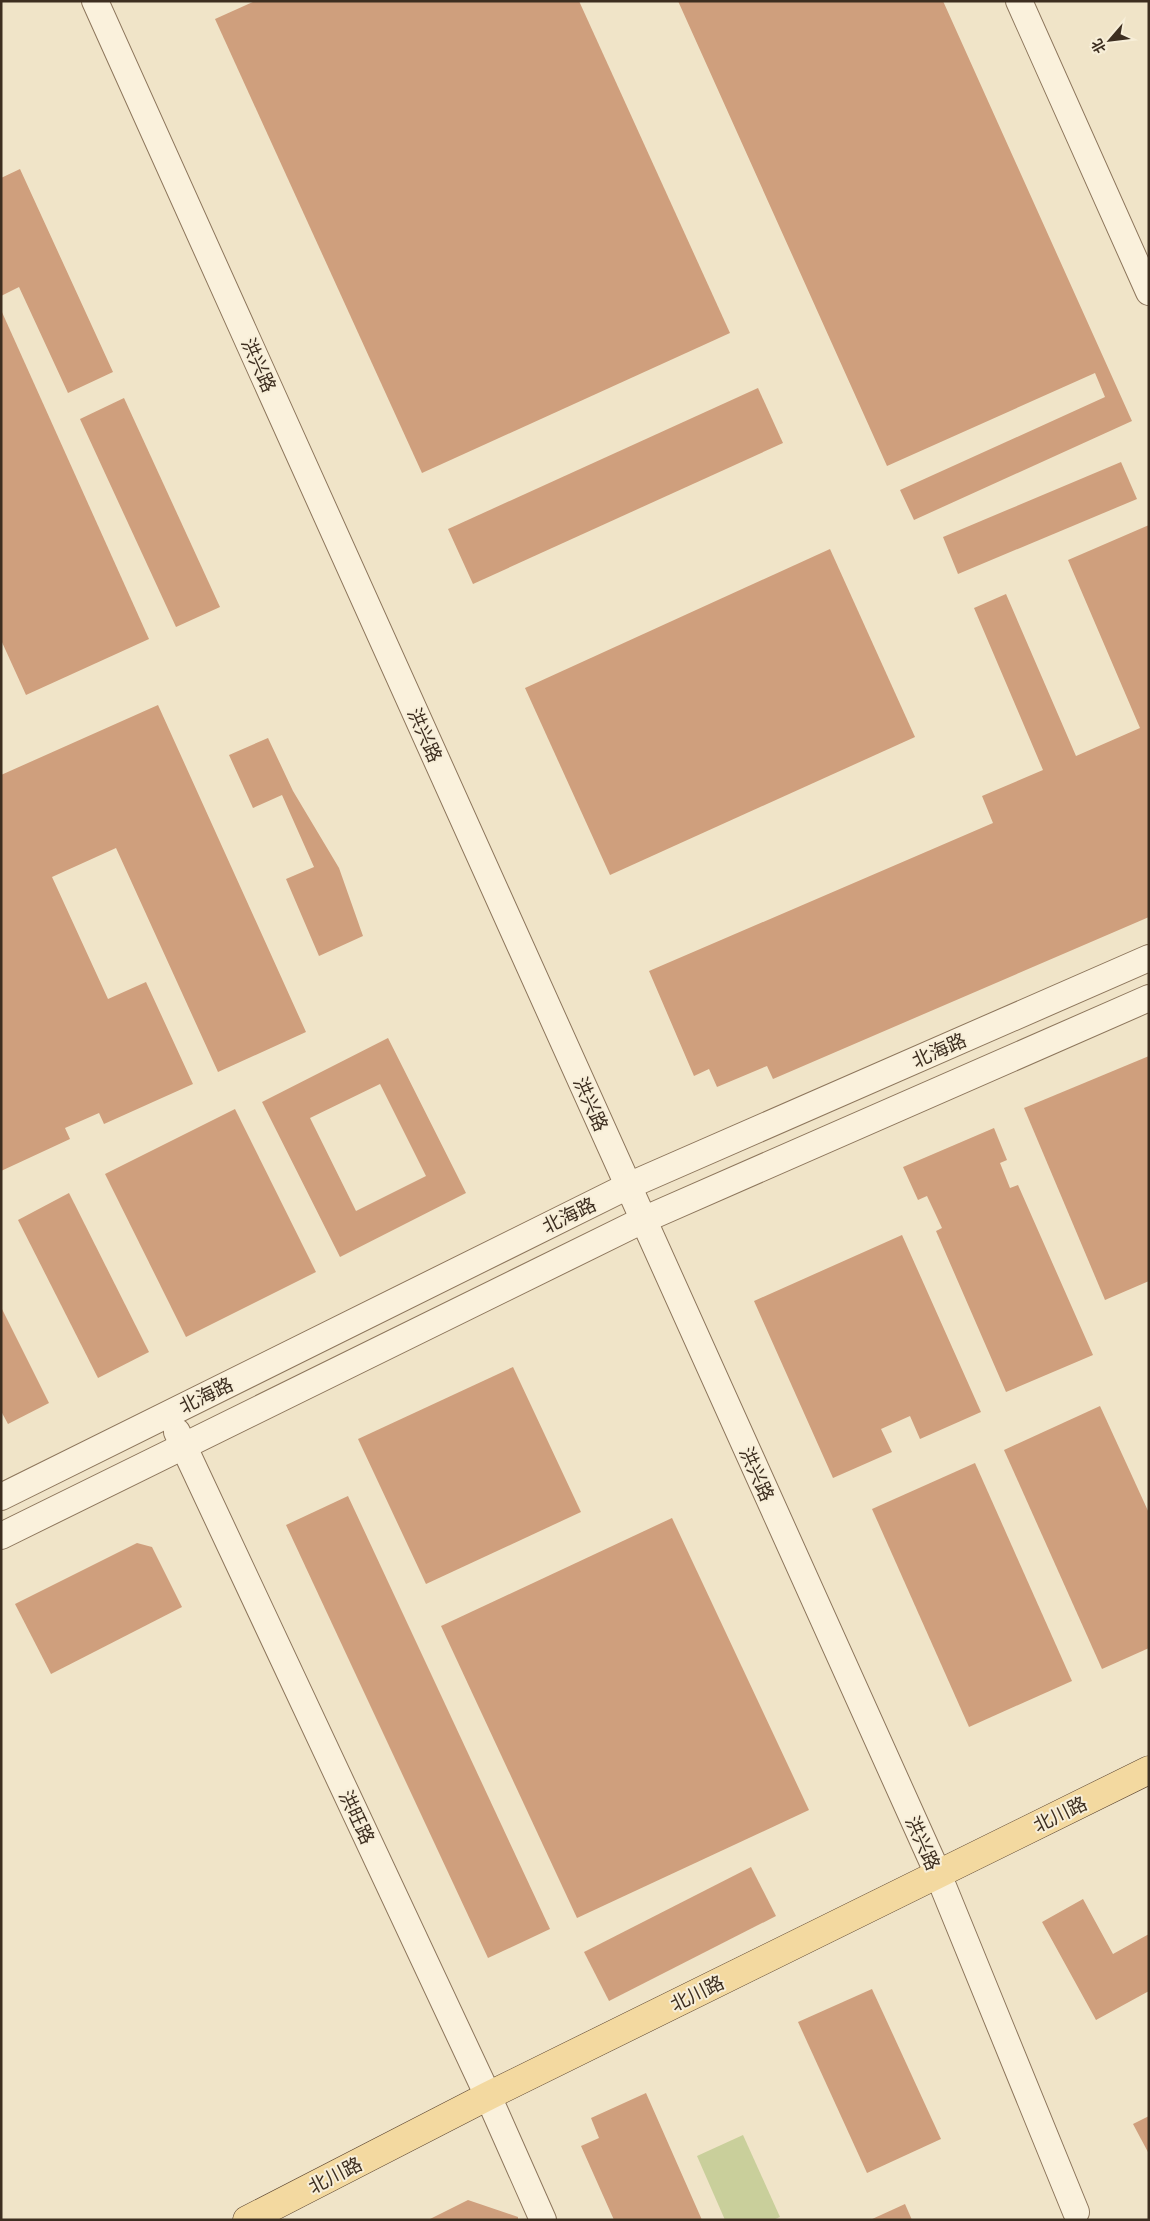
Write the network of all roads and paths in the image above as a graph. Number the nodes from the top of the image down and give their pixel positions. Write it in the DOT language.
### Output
graph roads {
  1 [pos="95,1"];
  2 [pos="1019,1"];
  3 [pos="1149,292"];
  4 [pos="1149,958"];
  5 [pos="1149,998"];
  6 [pos="628,1186"];
  7 [pos="643,1220"];
  8 [pos="169,1414"];
  9 [pos="183,1446"];
  10 [pos="1,1497"];
  11 [pos="1,1536"];
  12 [pos="1149,1770"];
  13 [pos="938,1874"];
  14 [pos="488,2096"];
  15 [pos="1076,2212"];
  16 [pos="247,2220"];
  17 [pos="543,2220"];
  1 -- 6 [label="street, 洪兴路"];
  2 -- 3 [label="street"];
  4 -- 6 [label="street, 北海路"];
  5 -- 7 [label="street, 北海路"];
  6 -- 7 [label="street, 洪兴路"];
  6 -- 8 [label="street, 北海路"];
  7 -- 9 [label="street, 北海路"];
  7 -- 13 [label="street, 洪兴路"];
  8 -- 9 [label="street, 洪旺路"];
  8 -- 10 [label="street, 北海路"];
  9 -- 11 [label="street, 北海路"];
  9 -- 14 [label="street, 洪旺路"];
  12 -- 13 [label="main road, 北川路"];
  13 -- 14 [label="main road, 北川路"];
  13 -- 15 [label="street, 洪兴路"];
  14 -- 16 [label="main road, 北川路"];
  14 -- 17 [label="street, 洪旺路"];
}
